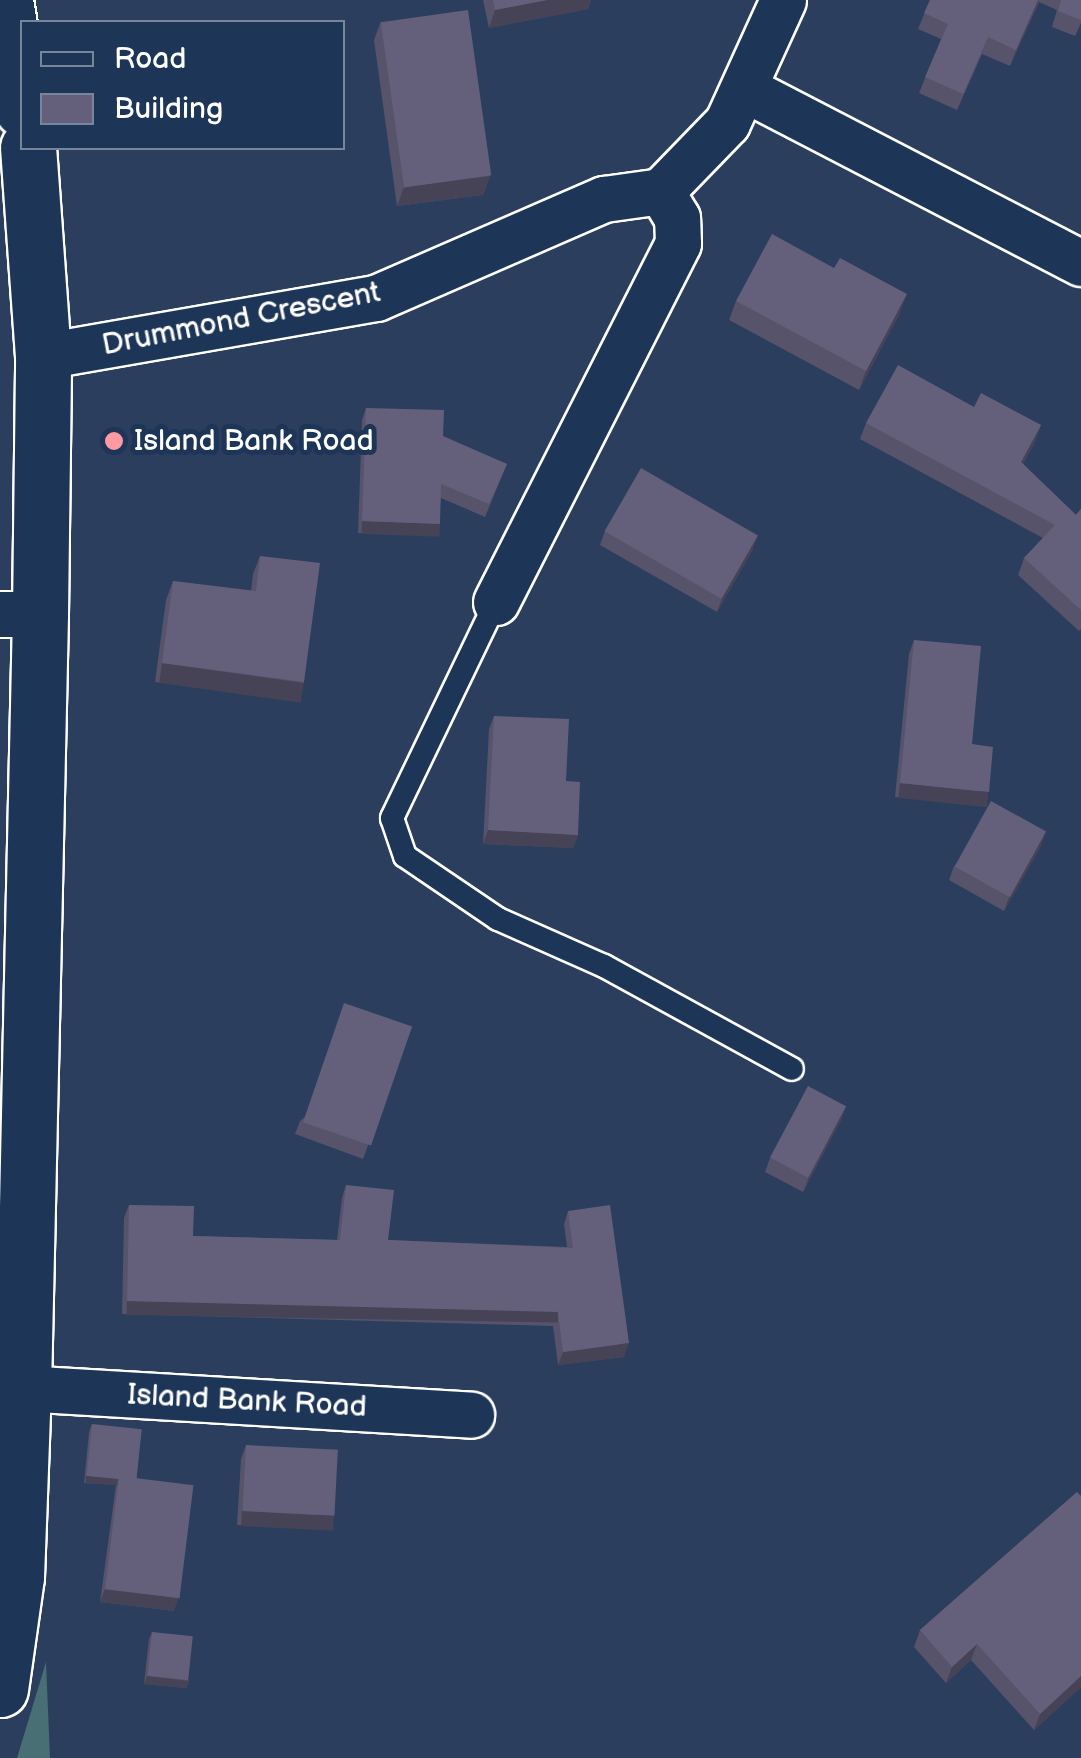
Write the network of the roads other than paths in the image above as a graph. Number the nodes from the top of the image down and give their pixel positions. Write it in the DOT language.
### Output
graph roads {
  1 [pos="5,0"];
  2 [pos="783,0"];
  3 [pos="747,90"];
  4 [pos="20,96"];
  5 [pos="28,150"];
  6 [pos="661,191"];
  7 [pos="1081,264"];
  8 [pos="43,356"];
  9 [pos="496,602"];
  10 [pos="20,614"];
  11 [pos="792,1069"];
  12 [pos="23,1388"];
  13 [pos="471,1415"];
  14 [pos="0,1689"];
  1 -- 4 [label="main road"];
  2 -- 3 [label="street"];
  3 -- 6 [label="street"];
  3 -- 7 [label="street"];
  5 -- 8 [label="main road"];
  6 -- 8 [label="street, Drummond Crescent"];
  6 -- 9 [label="street"];
  8 -- 10 [label="main road"];
  9 -- 11 [label="lane"];
  10 -- 12 [label="main road"];
  12 -- 13 [label="street, Island Bank Road"];
  12 -- 14 [label="main road"];
}
